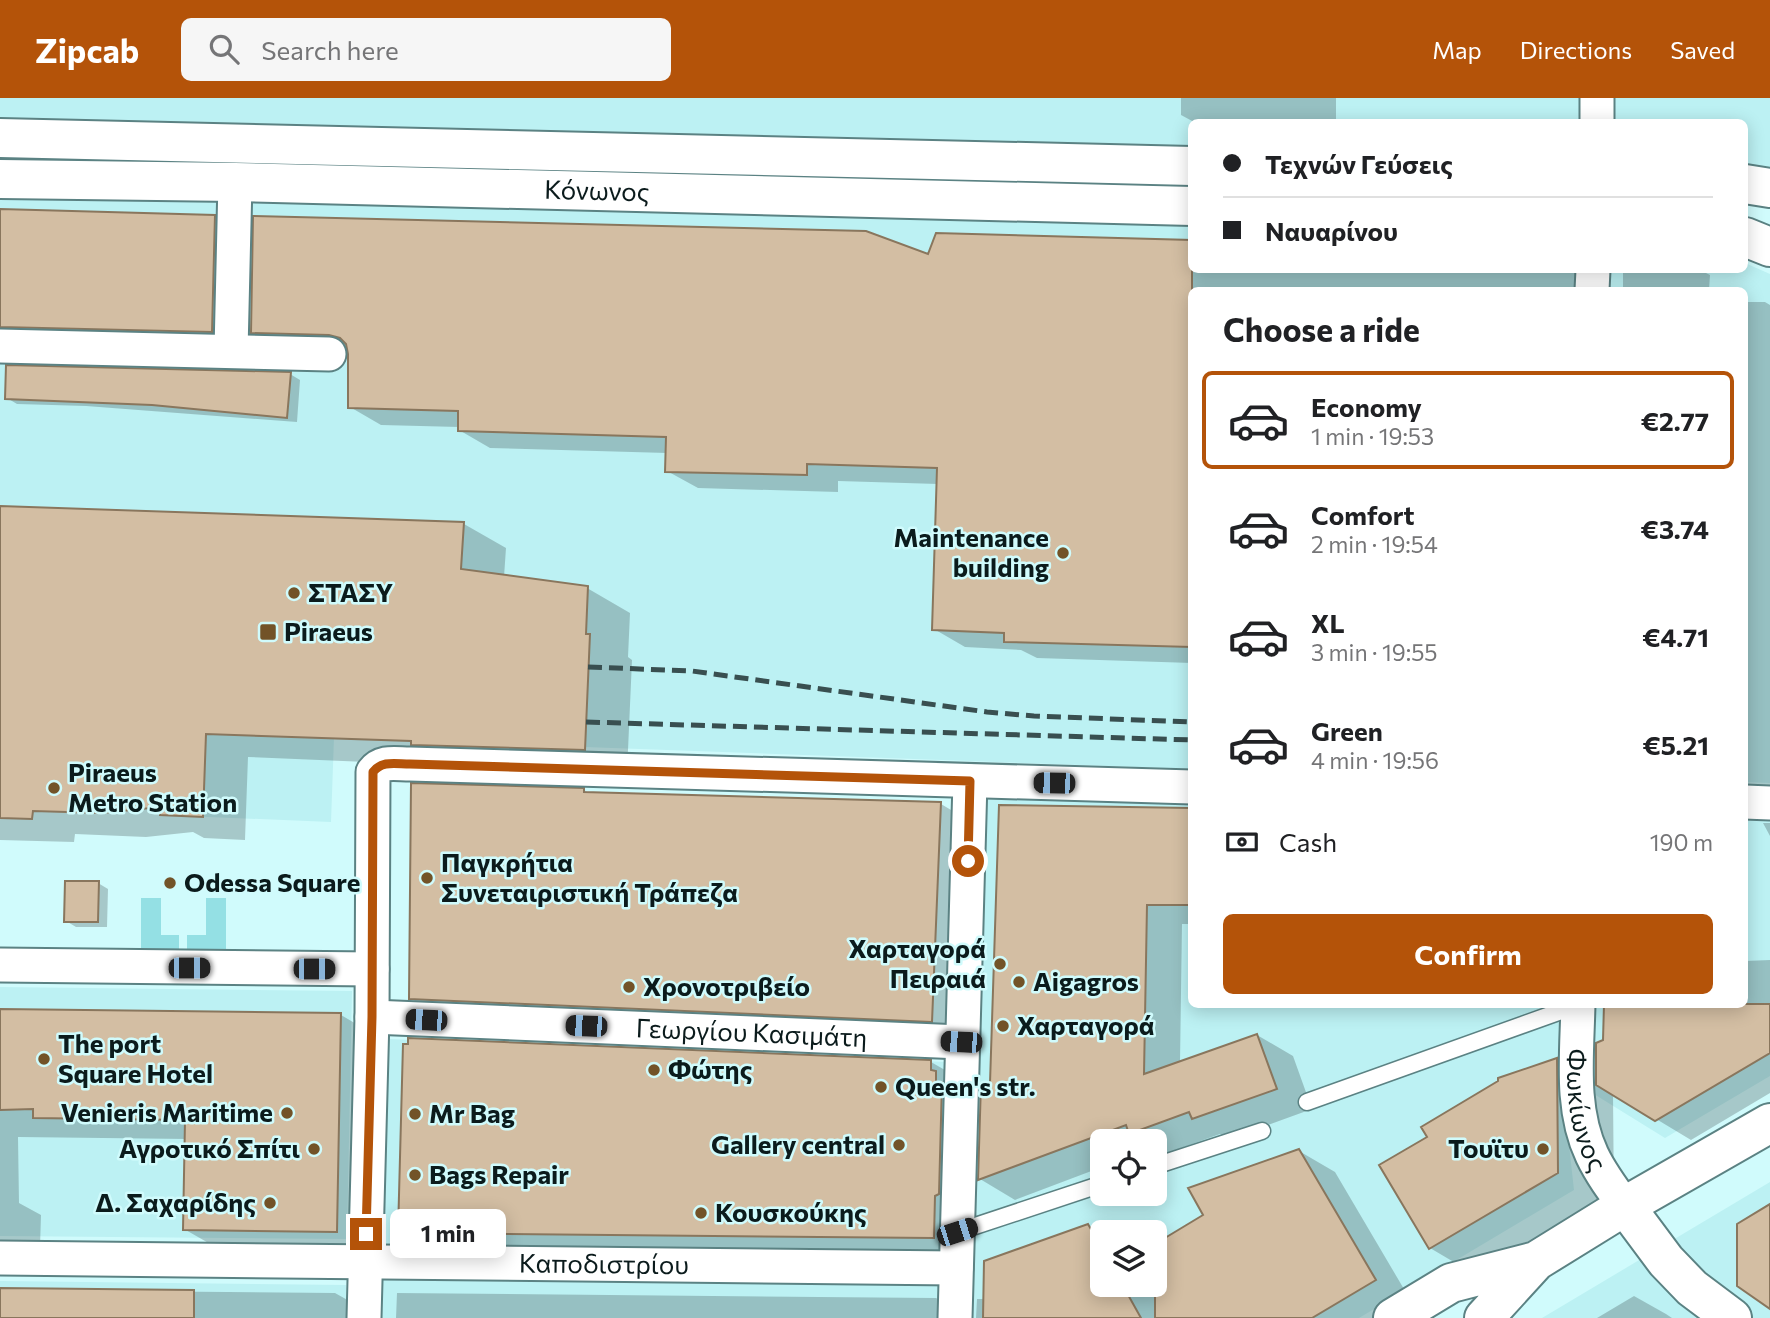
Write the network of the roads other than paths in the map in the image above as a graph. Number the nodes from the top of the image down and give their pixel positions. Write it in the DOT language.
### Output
graph roads {
  1 [pos="1597,98"];
  2 [pos="1597,119"];
  3 [pos="0,138"];
  4 [pos="1188,166"];
  5 [pos="0,179"];
  6 [pos="234,182"];
  7 [pos="1748,184"];
  8 [pos="1770,188"];
  9 [pos="1188,206"];
  10 [pos="1748,238"];
  11 [pos="1770,247"];
  12 [pos="0,346"];
  13 [pos="231,351"];
  14 [pos="329,354"];
  15 [pos="970,781"];
  16 [pos="1188,787"];
  17 [pos="1748,802"];
  18 [pos="1770,803"];
  19 [pos="0,965"];
  20 [pos="372,969"];
  21 [pos="1570,1008"];
  22 [pos="1578,1008"];
  23 [pos="372,1017"];
  24 [pos="961,1042"];
  25 [pos="1307,1102"];
  26 [pos="1770,1123"];
  27 [pos="1262,1131"];
  28 [pos="1167,1162"];
  29 [pos="1090,1188"];
  30 [pos="1625,1206"];
  31 [pos="957,1232"];
  32 [pos="0,1258"];
  33 [pos="366,1262"];
  34 [pos="1536,1262"];
  35 [pos="956,1268"];
  36 [pos="364,1318"];
  37 [pos="955,1318"];
  38 [pos="1393,1318"];
  39 [pos="1484,1318"];
  40 [pos="1732,1318"];
  1 -- 2 [label="street"];
  3 -- 4 [label="main road, Κόνωνος"];
  5 -- 6 [label="main road, Κόνωνος"];
  6 -- 9 [label="main road, Κόνωνος"];
  6 -- 13 [label="street"];
  7 -- 8 [label="main road"];
  10 -- 11 [label="main road"];
  12 -- 13 [label="street"];
  13 -- 14 [label="street"];
  15 -- 16 [label="street"];
  15 -- 20 [label="street"];
  15 -- 24 [label="street"];
  17 -- 18 [label="street"];
  19 -- 20 [label="street"];
  20 -- 23 [label="street"];
  21 -- 25 [label="lane"];
  22 -- 30 [label="street, Φωκίωνος"];
  23 -- 24 [label="street, Γεωργίου Κασιμάτη"];
  23 -- 33 [label="street"];
  24 -- 31 [label="street"];
  26 -- 30 [label="main road"];
  27 -- 28 [label="lane"];
  29 -- 31 [label="lane"];
  30 -- 34 [label="main road"];
  30 -- 40 [label="main road"];
  31 -- 35 [label="street"];
  32 -- 33 [label="street, Καποδιστρίου"];
  33 -- 35 [label="street, Καποδιστρίου"];
  33 -- 36 [label="street"];
  34 -- 38 [label="main road"];
  34 -- 39 [label="main road"];
  35 -- 37 [label="street"];
}
